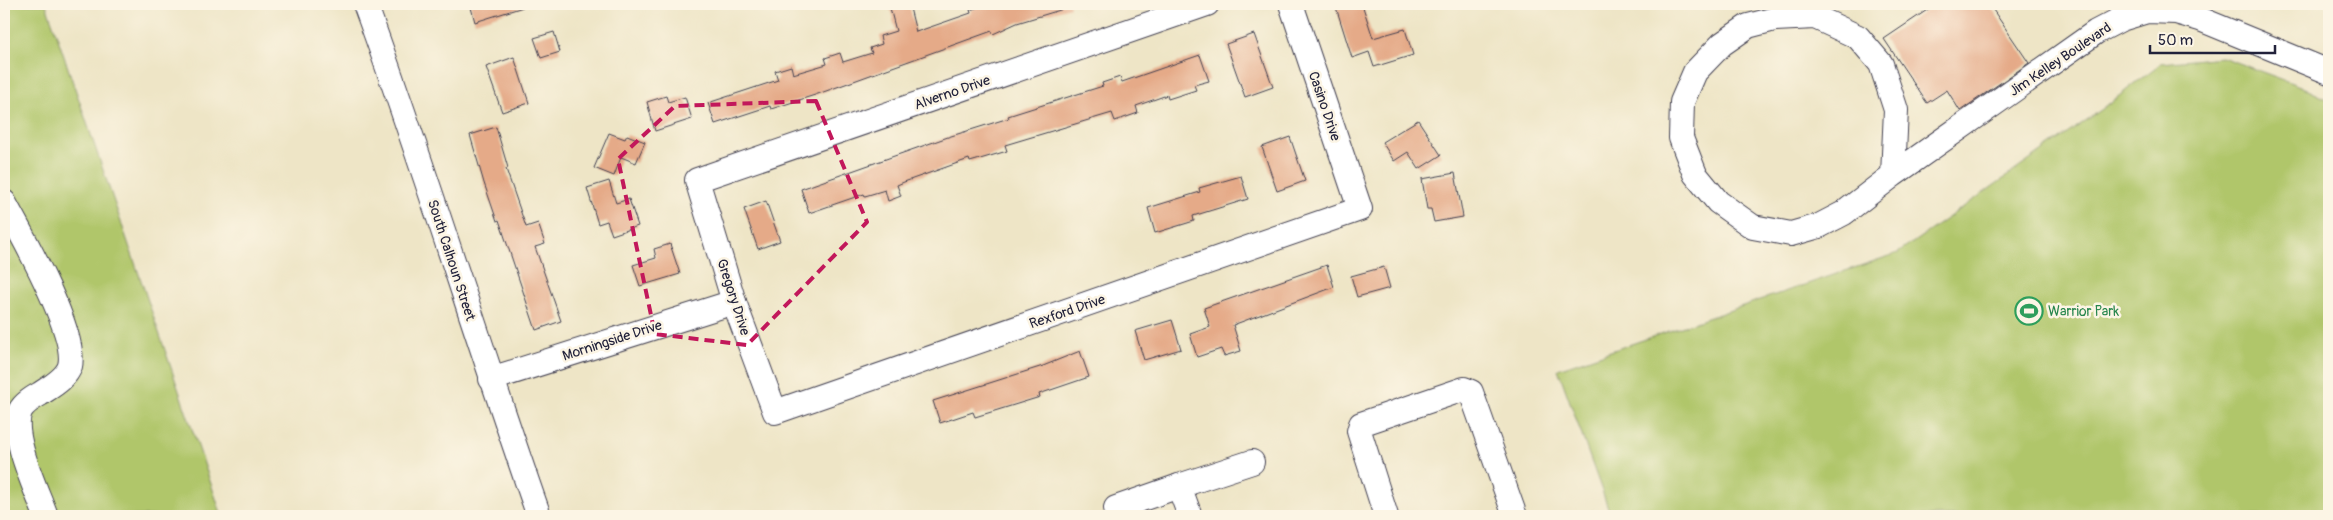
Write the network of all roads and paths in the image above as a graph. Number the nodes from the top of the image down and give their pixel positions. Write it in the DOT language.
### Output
graph roads {
  1 [pos="365,4"];
  2 [pos="1207,4"];
  3 [pos="1291,4"];
  4 [pos="2329,72"];
  5 [pos="1893,175"];
  6 [pos="697,180"];
  7 [pos="4,202"];
  8 [pos="1360,209"];
  9 [pos="734,302"];
  10 [pos="491,379"];
  11 [pos="775,412"];
  12 [pos="1252,462"];
  13 [pos="1180,486"];
  14 [pos="1116,508"];
  15 [pos="46,516"];
  16 [pos="539,516"];
  17 [pos="1190,516"];
  18 [pos="1386,516"];
  19 [pos="1515,516"];
  1 -- 10 [label="street, South Calhoun Street"];
  2 -- 6 [label="street, Alverno Drive"];
  3 -- 8 [label="street, Casino Drive"];
  4 -- 5 [label="street, Jim Kelley Boulevard"];
  5 -- 5 [label="street, Jim Kelley Boulevard"];
  6 -- 9 [label="street, Gregory Drive"];
  7 -- 15 [label="street"];
  8 -- 11 [label="street, Rexford Drive"];
  9 -- 10 [label="street, Morningside Drive"];
  9 -- 11 [label="street, Gregory Drive"];
  10 -- 16 [label="street, South Calhoun Street"];
  12 -- 13 [label="street"];
  13 -- 14 [label="street"];
  13 -- 17 [label="street"];
  18 -- 19 [label="street"];
}
